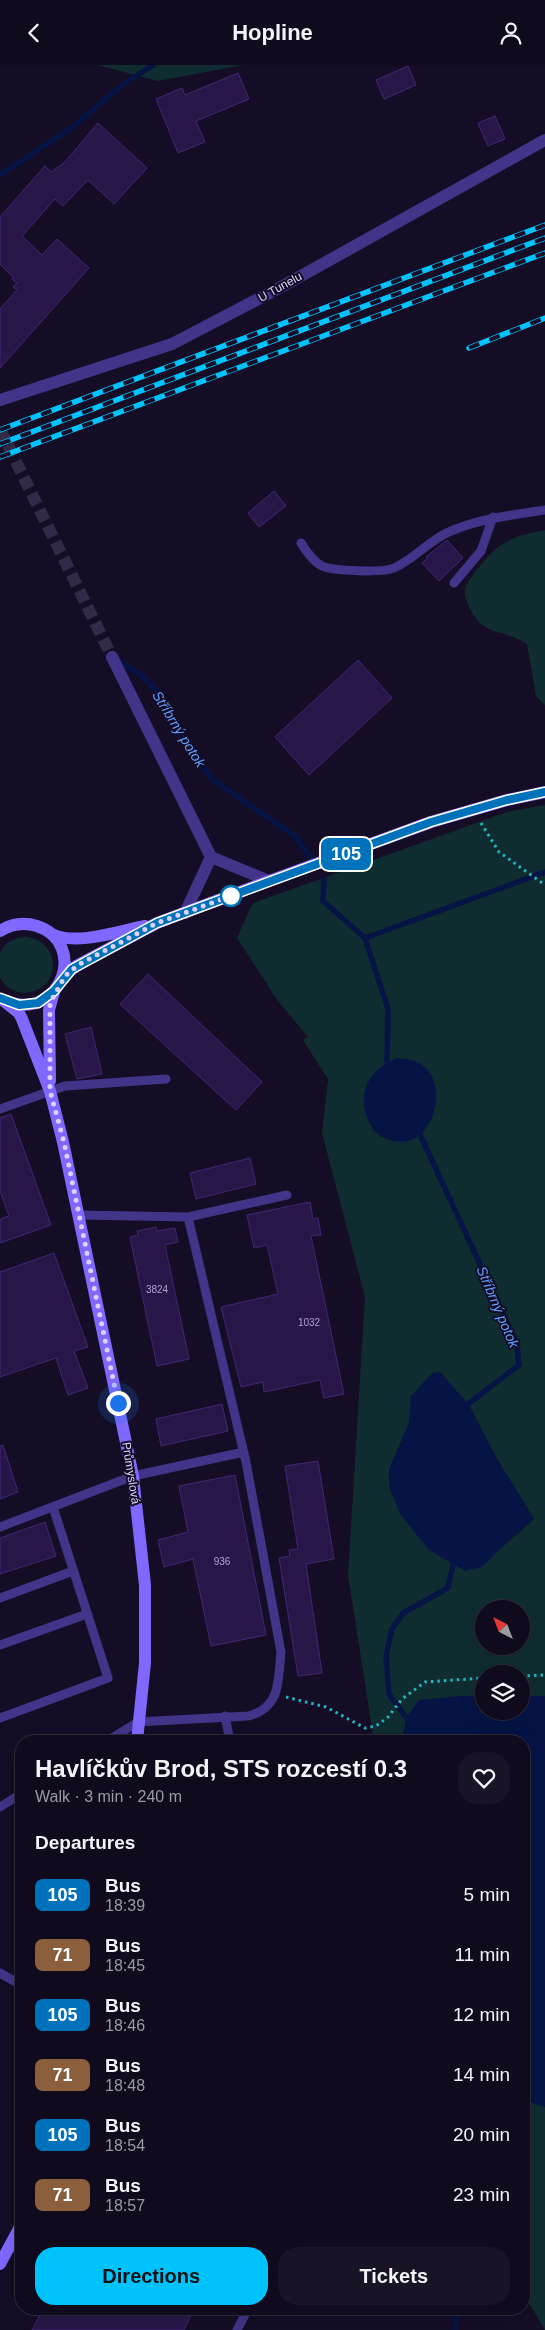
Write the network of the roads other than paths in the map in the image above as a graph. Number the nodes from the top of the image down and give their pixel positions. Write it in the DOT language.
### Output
graph roads {
  1 [pos="545,140"];
  2 [pos="0,400"];
  3 [pos="545,511"];
  4 [pos="493,517"];
  5 [pos="301,543"];
  6 [pos="454,583"];
  7 [pos="112,657"];
  8 [pos="545,792"];
  9 [pos="211,857"];
  10 [pos="269,881"];
  11 [pos="185,913"];
  12 [pos="157,923"];
  13 [pos="0,931"];
  14 [pos="48,932"];
  15 [pos="58,985"];
  16 [pos="1,999"];
  17 [pos="166,1079"];
  18 [pos="50,1091"];
  19 [pos="0,1109"];
  20 [pos="288,1195"];
  21 [pos="79,1215"];
  22 [pos="188,1217"];
  23 [pos="244,1452"];
  24 [pos="133,1476"];
  25 [pos="53,1507"];
  26 [pos="0,1527"];
  27 [pos="73,1571"];
  28 [pos="0,1598"];
  29 [pos="87,1614"];
  30 [pos="0,1645"];
  31 [pos="225,1716"];
  32 [pos="0,1718"];
  33 [pos="138,1722"];
  34 [pos="117,1735"];
  35 [pos="137,1735"];
  36 [pos="229,1735"];
  37 [pos="15,1798"];
  38 [pos="0,1807"];
  39 [pos="0,1973"];
  40 [pos="15,1982"];
  41 [pos="15,2236"];
  42 [pos="0,2265"];
  43 [pos="245,2315"];
  44 [pos="237,2330"];
  1 -- 2 [label="street, U Tunelu"];
  3 -- 4 [label="lane"];
  4 -- 5 [label="lane"];
  4 -- 6 [label="lane"];
  7 -- 9 [label="street"];
  8 -- 10 [label="street"];
  9 -- 10 [label="street"];
  9 -- 11 [label="street"];
  10 -- 11 [label="street"];
  11 -- 12 [label="street"];
  12 -- 14 [label="street"];
  12 -- 15 [label="street"];
  13 -- 14 [label="street"];
  14 -- 15 [label="street, Průmyslová"];
  15 -- 16 [label="street"];
  15 -- 18 [label="street, Průmyslová"];
  16 -- 18 [label="street, Průmyslová"];
  17 -- 18 [label="lane"];
  18 -- 19 [label="lane"];
  18 -- 21 [label="street, Průmyslová"];
  20 -- 22 [label="lane"];
  21 -- 22 [label="lane"];
  21 -- 24 [label="street, Průmyslová"];
  22 -- 23 [label="lane"];
  23 -- 24 [label="lane"];
  23 -- 31 [label="lane"];
  24 -- 25 [label="lane"];
  24 -- 33 [label="street, Průmyslová"];
  25 -- 26 [label="lane"];
  25 -- 27 [label="lane"];
  27 -- 28 [label="lane"];
  27 -- 29 [label="lane"];
  29 -- 30 [label="lane"];
  29 -- 32 [label="lane"];
  31 -- 33 [label="lane"];
  31 -- 36 [label="lane"];
  33 -- 34 [label="lane"];
  33 -- 35 [label="street, Průmyslová"];
  37 -- 38 [label="lane"];
  39 -- 40 [label="lane"];
  41 -- 42 [label="street"];
  43 -- 44 [label="lane"];
}
